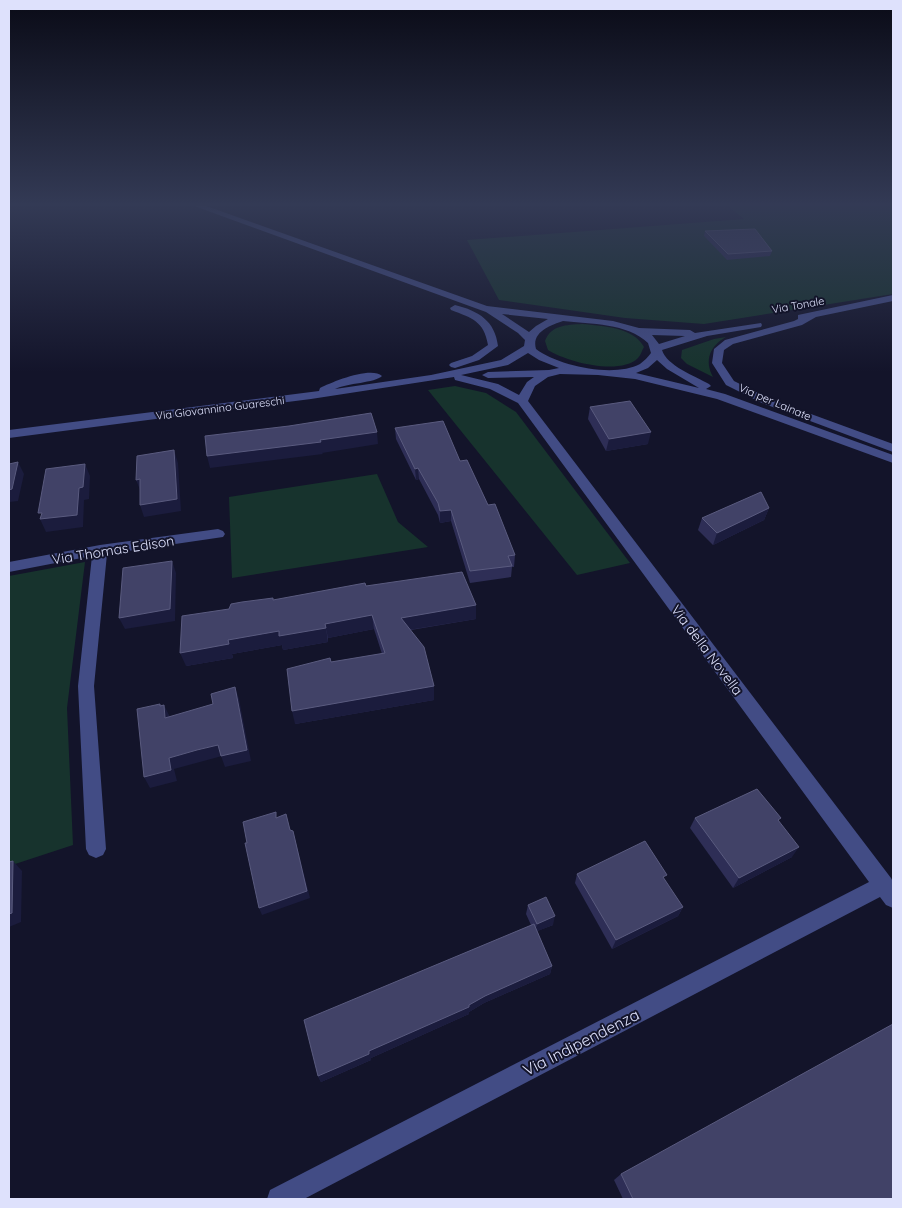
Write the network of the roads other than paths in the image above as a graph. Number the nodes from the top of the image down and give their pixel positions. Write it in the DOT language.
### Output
graph roads {
  1 [pos="335,259"];
  2 [pos="345,259"];
  3 [pos="893,298"];
  4 [pos="486,308"];
  5 [pos="812,316"];
  6 [pos="564,318"];
  7 [pos="635,330"];
  8 [pos="706,333"];
  9 [pos="529,343"];
  10 [pos="657,351"];
  11 [pos="504,368"];
  12 [pos="580,371"];
  13 [pos="599,372"];
  14 [pos="550,373"];
  15 [pos="431,378"];
  16 [pos="460,378"];
  17 [pos="507,393"];
  18 [pos="311,396"];
  19 [pos="721,396"];
  20 [pos="522,401"];
  21 [pos="9,434"];
  22 [pos="893,448"];
  23 [pos="893,459"];
  24 [pos="218,534"];
  25 [pos="100,550"];
  26 [pos="9,567"];
  27 [pos="96,849"];
  28 [pos="888,892"];
  29 [pos="279,1199"];
  1 -- 18 [label="street"];
  2 -- 4 [label="street"];
  3 -- 5 [label="street, Via Tonale"];
  4 -- 6 [label="street"];
  4 -- 9 [label="street"];
  5 -- 8 [label="street, Via Tonale"];
  5 -- 22 [label="street, Via per Lainate"];
  6 -- 7 [label="street"];
  6 -- 9 [label="street"];
  7 -- 8 [label="street"];
  7 -- 10 [label="street"];
  8 -- 10 [label="street"];
  9 -- 11 [label="street"];
  9 -- 12 [label="street"];
  10 -- 13 [label="street, Via per Lainate"];
  10 -- 19 [label="street, Via per Lainate"];
  11 -- 14 [label="street, Via per Lainate"];
  11 -- 15 [label="street"];
  11 -- 16 [label="street"];
  11 -- 17 [label="street"];
  12 -- 13 [label="street, Via per Lainate"];
  12 -- 14 [label="street, Via per Lainate"];
  13 -- 19 [label="street, Via per Lainate"];
  14 -- 20 [label="street"];
  15 -- 16 [label="street"];
  15 -- 18 [label="street, Via Giovannino Guareschi"];
  16 -- 17 [label="street"];
  17 -- 20 [label="street"];
  18 -- 21 [label="street, Via Giovannino Guareschi"];
  19 -- 23 [label="street, Via per Lainate"];
  20 -- 28 [label="street, Via della Novella"];
  24 -- 25 [label="street, Via Thomas Edison"];
  25 -- 26 [label="street, Via Thomas Edison"];
  25 -- 27 [label="street"];
  28 -- 29 [label="street, Via Indipendenza"];
}
